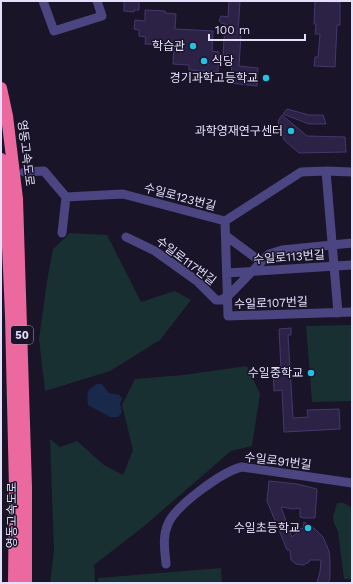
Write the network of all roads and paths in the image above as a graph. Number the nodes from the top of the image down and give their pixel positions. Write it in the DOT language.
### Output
graph roads {
  1 [pos="43,1"];
  2 [pos="97,1"];
  3 [pos="1,88"];
  4 [pos="1,159"];
  5 [pos="326,171"];
  6 [pos="24,172"];
  7 [pos="352,172"];
  8 [pos="66,197"];
  9 [pos="225,221"];
  10 [pos="62,233"];
  11 [pos="226,236"];
  12 [pos="126,237"];
  13 [pos="352,243"];
  14 [pos="332,245"];
  15 [pos="260,261"];
  16 [pos="352,265"];
  17 [pos="334,266"];
  18 [pos="252,272"];
  19 [pos="227,273"];
  20 [pos="228,296"];
  21 [pos="352,312"];
  22 [pos="338,313"];
  23 [pos="352,483"];
  24 [pos="166,564"];
  25 [pos="14,583"];
  26 [pos="26,583"];
  1 -- 2 [label="street"];
  3 -- 26 [label="highway, 영동고속도로 / 50"];
  4 -- 25 [label="highway, 영동고속도로 / 50"];
  5 -- 7 [label="street, 수일로123번길"];
  5 -- 9 [label="street, 수일로123번길"];
  5 -- 14 [label="street"];
  6 -- 8 [label="street"];
  8 -- 9 [label="street, 수일로123번길"];
  8 -- 10 [label="street"];
  9 -- 11 [label="street, 수일로107번길"];
  11 -- 15 [label="street"];
  11 -- 19 [label="street, 수일로107번길"];
  12 -- 20 [label="street, 수일로117번길"];
  13 -- 14 [label="street"];
  14 -- 15 [label="street"];
  14 -- 17 [label="street"];
  15 -- 18 [label="street"];
  16 -- 17 [label="street, 수일로113번길"];
  17 -- 18 [label="street, 수일로113번길"];
  17 -- 22 [label="street"];
  18 -- 19 [label="street, 수일로113번길"];
  18 -- 20 [label="street"];
  19 -- 20 [label="street, 수일로107번길"];
  20 -- 22 [label="street, 수일로107번길"];
  21 -- 22 [label="street, 수일로107번길"];
  23 -- 24 [label="street, 수일로91번길"];
}
